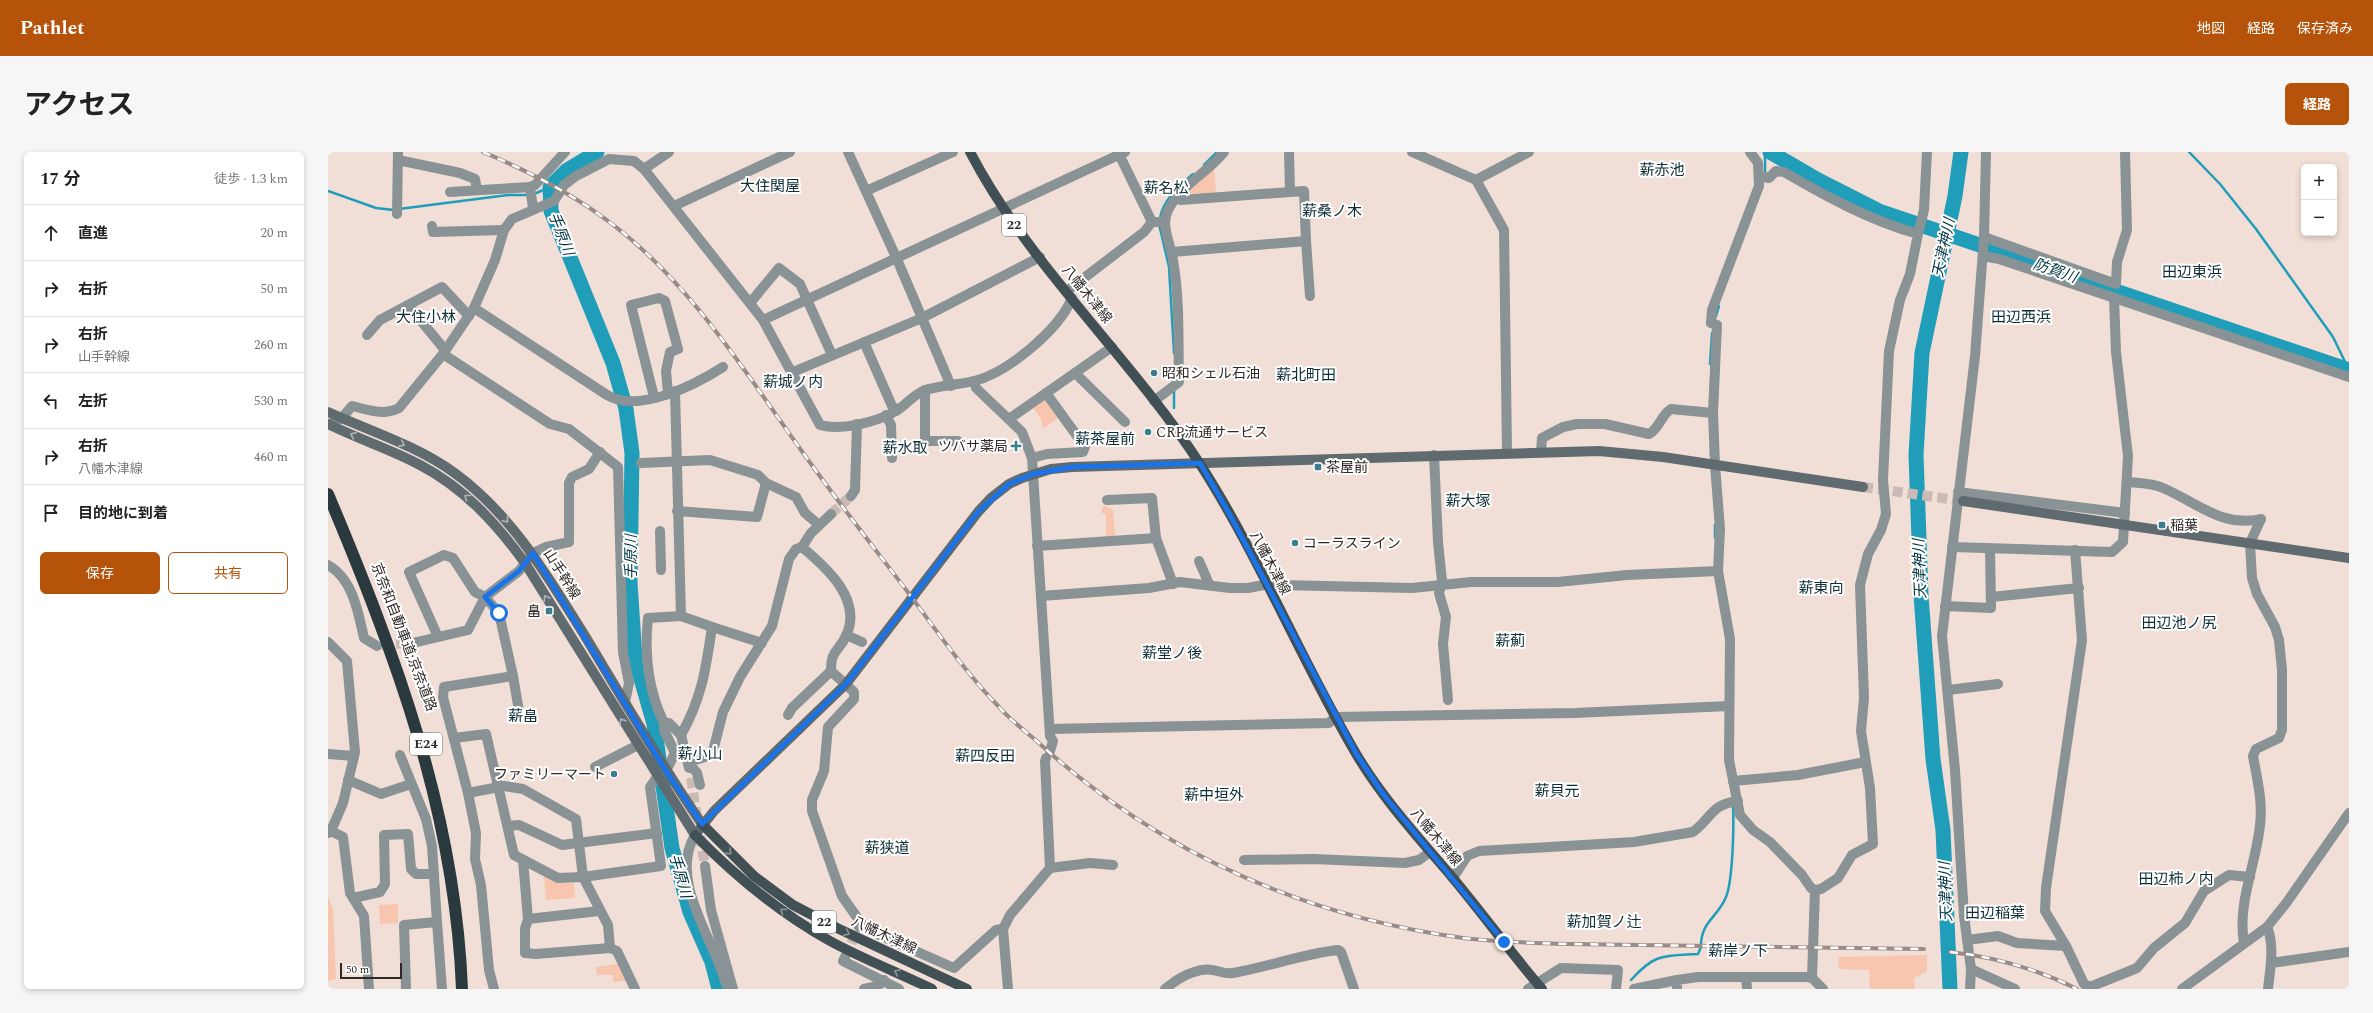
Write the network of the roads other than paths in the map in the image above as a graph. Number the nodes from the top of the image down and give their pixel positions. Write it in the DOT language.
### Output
graph roads {
  1 [pos="565,152"];
  2 [pos="669,152"];
  3 [pos="790,152"];
  4 [pos="848,152"];
  5 [pos="953,152"];
  6 [pos="970,152"];
  7 [pos="1224,152"];
  8 [pos="1289,152"];
  9 [pos="1412,152"];
  10 [pos="1529,152"];
  11 [pos="1750,152"];
  12 [pos="1926,152"];
  13 [pos="1986,152"];
  14 [pos="2126,152"];
  15 [pos="1121,153"];
  16 [pos="398,156"];
  17 [pos="644,169"];
  18 [pos="1760,176"];
  19 [pos="1476,180"];
  20 [pos="477,190"];
  21 [pos="866,191"];
  22 [pos="450,192"];
  23 [pos="1290,192"];
  24 [pos="533,198"];
  25 [pos="1175,198"];
  26 [pos="674,206"];
  27 [pos="1003,209"];
  28 [pos="397,214"];
  29 [pos="1158,222"];
  30 [pos="432,226"];
  31 [pos="504,230"];
  32 [pos="1918,234"];
  33 [pos="1984,237"];
  34 [pos="1306,241"];
  35 [pos="1172,252"];
  36 [pos="1983,256"];
  37 [pos="896,257"];
  38 [pos="1040,257"];
  39 [pos="1069,295"];
  40 [pos="1310,296"];
  41 [pos="2114,298"];
  42 [pos="808,299"];
  43 [pos="750,303"];
  44 [pos="408,305"];
  45 [pos="472,312"];
  46 [pos="922,318"];
  47 [pos="763,320"];
  48 [pos="368,335"];
  49 [pos="864,342"];
  50 [pos="1112,347"];
  51 [pos="444,352"];
  52 [pos="832,355"];
  53 [pos="723,367"];
  54 [pos="793,372"];
  55 [pos="1075,373"];
  56 [pos="2349,377"];
  57 [pos="974,381"];
  58 [pos="950,386"];
  59 [pos="925,390"];
  60 [pos="671,392"];
  61 [pos="1046,393"];
  62 [pos="654,397"];
  63 [pos="1154,401"];
  64 [pos="897,410"];
  65 [pos="328,412"];
  66 [pos="1710,412"];
  67 [pos="886,415"];
  68 [pos="342,418"];
  69 [pos="1009,419"];
  70 [pos="1125,422"];
  71 [pos="858,424"];
  72 [pos="328,425"];
  73 [pos="958,441"];
  74 [pos="600,452"];
  75 [pos="1507,452"];
  76 [pos="1541,452"];
  77 [pos="1434,455"];
  78 [pos="892,458"];
  79 [pos="1032,458"];
  80 [pos="676,461"];
  81 [pos="641,463"];
  82 [pos="1200,463"];
  83 [pos="1715,465"];
  84 [pos="1033,474"];
  85 [pos="2127,482"];
  86 [pos="766,483"];
  87 [pos="1863,486"];
  88 [pos="328,494"];
  89 [pos="851,496"];
  90 [pos="1961,496"];
  91 [pos="1107,500"];
  92 [pos="677,511"];
  93 [pos="335,512"];
  94 [pos="2125,513"];
  95 [pos="831,514"];
  96 [pos="819,524"];
  97 [pos="2124,525"];
  98 [pos="660,531"];
  99 [pos="1156,538"];
  100 [pos="2250,543"];
  101 [pos="1037,546"];
  102 [pos="802,547"];
  103 [pos="1952,547"];
  104 [pos="1990,550"];
  105 [pos="2075,550"];
  106 [pos="660,551"];
  107 [pos="679,551"];
  108 [pos="533,553"];
  109 [pos="2349,558"];
  110 [pos="525,563"];
  111 [pos="1204,564"];
  112 [pos="328,565"];
  113 [pos="661,570"];
  114 [pos="1716,571"];
  115 [pos="1173,584"];
  116 [pos="1209,584"];
  117 [pos="1266,584"];
  118 [pos="1441,586"];
  119 [pos="2079,588"];
  120 [pos="1041,596"];
  121 [pos="485,597"];
  122 [pos="1991,597"];
  123 [pos="1945,606"];
  124 [pos="681,616"];
  125 [pos="712,627"];
  126 [pos="846,635"];
  127 [pos="438,637"];
  128 [pos="328,642"];
  129 [pos="417,642"];
  130 [pos="862,642"];
  131 [pos="762,643"];
  132 [pos="377,646"];
  133 [pos="831,671"];
  134 [pos="513,676"];
  135 [pos="846,684"];
  136 [pos="1998,684"];
  137 [pos="1948,690"];
  138 [pos="1448,700"];
  139 [pos="625,702"];
  140 [pos="1726,706"];
  141 [pos="519,711"];
  142 [pos="788,714"];
  143 [pos="1335,717"];
  144 [pos="664,723"];
  145 [pos="1050,729"];
  146 [pos="681,734"];
  147 [pos="454,738"];
  148 [pos="638,745"];
  149 [pos="328,754"];
  150 [pos="400,755"];
  151 [pos="354,756"];
  152 [pos="688,762"];
  153 [pos="1865,762"];
  154 [pos="595,767"];
  155 [pos="661,774"];
  156 [pos="691,778"];
  157 [pos="348,780"];
  158 [pos="1733,781"];
  159 [pos="411,784"];
  160 [pos="700,785"];
  161 [pos="499,787"];
  162 [pos="468,793"];
  163 [pos="1734,802"];
  164 [pos="2349,813"];
  165 [pos="702,824"];
  166 [pos="508,826"];
  167 [pos="330,832"];
  168 [pos="657,833"];
  169 [pos="695,835"];
  170 [pos="579,844"];
  171 [pos="1430,852"];
  172 [pos="523,860"];
  173 [pos="1244,860"];
  174 [pos="1113,865"];
  175 [pos="705,866"];
  176 [pos="1050,868"];
  177 [pos="434,874"];
  178 [pos="583,877"];
  179 [pos="2250,877"];
  180 [pos="1453,878"];
  181 [pos="1815,890"];
  182 [pos="353,898"];
  183 [pos="599,911"];
  184 [pos="528,919"];
  185 [pos="437,922"];
  186 [pos="2266,927"];
  187 [pos="1003,929"];
  188 [pos="1967,940"];
  189 [pos="2244,943"];
  190 [pos="2066,946"];
  191 [pos="610,948"];
  192 [pos="2349,952"];
  193 [pos="846,957"];
  194 [pos="2271,963"];
  195 [pos="1971,969"];
  196 [pos="1746,977"];
  197 [pos="1812,978"];
  198 [pos="884,980"];
  199 [pos="1677,985"];
  200 [pos="1540,986"];
  201 [pos="2092,988"];
  202 [pos="369,989"];
  203 [pos="406,989"];
  204 [pos="442,989"];
  205 [pos="462,989"];
  206 [pos="467,989"];
  207 [pos="494,989"];
  208 [pos="635,989"];
  209 [pos="728,989"];
  210 [pos="733,989"];
  211 [pos="864,989"];
  212 [pos="899,989"];
  213 [pos="932,989"];
  214 [pos="967,989"];
  215 [pos="1008,989"];
  216 [pos="1165,989"];
  217 [pos="1354,989"];
  218 [pos="1528,989"];
  219 [pos="1616,989"];
  220 [pos="1634,989"];
  221 [pos="1747,989"];
  222 [pos="1823,989"];
  223 [pos="1970,989"];
  224 [pos="2015,989"];
  225 [pos="2182,989"];
  226 [pos="2268,989"];
  1 -- 24 [label="street"];
  2 -- 17 [label="street"];
  3 -- 26 [label="street"];
  4 -- 21 [label="street"];
  5 -- 21 [label="street"];
  6 -- 27 [label="main road, 八幡木津線 / 22"];
  7 -- 25 [label="street"];
  8 -- 23 [label="street"];
  9 -- 19 [label="street"];
  10 -- 19 [label="street"];
  11 -- 18 [label="street"];
  12 -- 32 [label="street"];
  13 -- 33 [label="street"];
  14 -- 33 [label="street"];
  15 -- 27 [label="street"];
  15 -- 29 [label="street"];
  16 -- 20 [label="street"];
  16 -- 28 [label="street"];
  17 -- 24 [label="street"];
  17 -- 26 [label="street"];
  18 -- 32 [label="street"];
  18 -- 66 [label="street"];
  19 -- 75 [label="street"];
  20 -- 22 [label="street"];
  20 -- 24 [label="street"];
  21 -- 37 [label="street"];
  23 -- 25 [label="street"];
  23 -- 34 [label="street"];
  24 -- 31 [label="street"];
  25 -- 29 [label="street"];
  26 -- 43 [label="street"];
  27 -- 37 [label="street"];
  27 -- 38 [label="main road, 八幡木津線 / 22"];
  29 -- 35 [label="street"];
  29 -- 39 [label="street"];
  30 -- 31 [label="street"];
  31 -- 45 [label="street"];
  32 -- 153 [label="street"];
  33 -- 36 [label="street"];
  34 -- 35 [label="street"];
  34 -- 40 [label="street"];
  35 -- 63 [label="street"];
  36 -- 41 [label="street"];
  36 -- 90 [label="street"];
  37 -- 42 [label="street"];
  37 -- 46 [label="street"];
  38 -- 39 [label="main road, 八幡木津線 / 22"];
  38 -- 46 [label="street"];
  39 -- 50 [label="main road, 八幡木津線 / 22"];
  39 -- 57 [label="street"];
  41 -- 56 [label="street"];
  41 -- 85 [label="street"];
  42 -- 43 [label="street"];
  42 -- 47 [label="street"];
  42 -- 52 [label="street"];
  43 -- 47 [label="street"];
  44 -- 45 [label="street"];
  44 -- 48 [label="street"];
  44 -- 51 [label="street"];
  45 -- 51 [label="street"];
  45 -- 62 [label="street"];
  46 -- 49 [label="street"];
  46 -- 58 [label="street"];
  47 -- 54 [label="street"];
  49 -- 52 [label="street"];
  49 -- 64 [label="street"];
  50 -- 55 [label="street"];
  50 -- 63 [label="main road, 八幡木津線 / 22"];
  51 -- 68 [label="street"];
  51 -- 74 [label="street"];
  52 -- 54 [label="street"];
  53 -- 60 [label="street"];
  54 -- 71 [label="street"];
  55 -- 61 [label="street"];
  55 -- 70 [label="street"];
  57 -- 58 [label="street"];
  57 -- 69 [label="street"];
  58 -- 59 [label="street"];
  59 -- 64 [label="street"];
  59 -- 73 [label="street"];
  60 -- 62 [label="street"];
  60 -- 62 [label="street"];
  60 -- 80 [label="street"];
  61 -- 69 [label="street"];
  61 -- 79 [label="street"];
  63 -- 82 [label="main road, 八幡木津線 / 22"];
  64 -- 67 [label="street"];
  65 -- 68 [label="street, 山手幹線"];
  66 -- 76 [label="street"];
  66 -- 83 [label="street"];
  67 -- 71 [label="street"];
  67 -- 78 [label="street"];
  68 -- 72 [label="street"];
  68 -- 108 [label="street, 山手幹線, one-way"];
  69 -- 79 [label="street"];
  71 -- 89 [label="street"];
  110 -- 72 [label="street, 山手幹線, one-way"];
  74 -- 108 [label="street"];
  74 -- 139 [label="street"];
  75 -- 76 [label="street"];
  75 -- 77 [label="street"];
  76 -- 83 [label="street"];
  77 -- 82 [label="street"];
  77 -- 118 [label="street"];
  79 -- 84 [label="street"];
  80 -- 81 [label="street"];
  80 -- 86 [label="street"];
  80 -- 92 [label="street"];
  82 -- 84 [label="street"];
  82 -- 117 [label="main road, 八幡木津線 / 22"];
  83 -- 87 [label="street"];
  83 -- 114 [label="street"];
  84 -- 101 [label="street"];
  84 -- 135 [label="street"];
  85 -- 94 [label="street"];
  85 -- 100 [label="street"];
  86 -- 92 [label="street"];
  86 -- 96 [label="street"];
  88 -- 93 [label="highway, 京奈和自動車道;京奈道路 / E24"];
  90 -- 94 [label="street"];
  90 -- 97 [label="street"];
  90 -- 103 [label="street"];
  91 -- 99 [label="street"];
  92 -- 107 [label="street"];
  93 -- 205 [label="highway, 京奈和自動車道;京奈道路 / E24"];
  93 -- 206 [label="highway, 京奈和自動車道;京奈道路 / E24"];
  94 -- 97 [label="street"];
  95 -- 96 [label="street"];
  96 -- 102 [label="street"];
  97 -- 100 [label="street"];
  97 -- 105 [label="street"];
  98 -- 106 [label="street"];
  99 -- 101 [label="street"];
  99 -- 115 [label="street"];
  100 -- 109 [label="street"];
  100 -- 179 [label="street"];
  101 -- 120 [label="street"];
  102 -- 126 [label="street"];
  102 -- 131 [label="street"];
  103 -- 104 [label="street"];
  103 -- 123 [label="street"];
  104 -- 105 [label="street"];
  104 -- 122 [label="street"];
  105 -- 119 [label="street"];
  106 -- 107 [label="street"];
  106 -- 113 [label="street"];
  107 -- 124 [label="street"];
  108 -- 110 [label="street"];
  108 -- 139 [label="street, 山手幹線"];
  110 -- 121 [label="street"];
  148 -- 110 [label="street, 山手幹線, one-way"];
  111 -- 116 [label="street"];
  112 -- 132 [label="street"];
  114 -- 118 [label="street"];
  114 -- 140 [label="street"];
  115 -- 116 [label="street"];
  115 -- 120 [label="street"];
  116 -- 117 [label="street"];
  117 -- 118 [label="street"];
  117 -- 143 [label="main road, 八幡木津線 / 22"];
  118 -- 138 [label="street"];
  119 -- 122 [label="street"];
  119 -- 190 [label="street"];
  120 -- 145 [label="street"];
  121 -- 127 [label="street"];
  121 -- 127 [label="street"];
  121 -- 134 [label="street"];
  122 -- 123 [label="street"];
  123 -- 137 [label="street"];
  124 -- 125 [label="street"];
  124 -- 144 [label="street"];
  125 -- 131 [label="street"];
  125 -- 146 [label="street"];
  126 -- 130 [label="street"];
  126 -- 133 [label="street"];
  127 -- 129 [label="street"];
  128 -- 151 [label="street"];
  131 -- 152 [label="street"];
  133 -- 135 [label="street"];
  133 -- 142 [label="street"];
  134 -- 141 [label="street"];
  134 -- 147 [label="street"];
  135 -- 165 [label="street"];
  135 -- 187 [label="street"];
  136 -- 137 [label="street"];
  137 -- 188 [label="street"];
  139 -- 155 [label="street, 山手幹線"];
  140 -- 143 [label="street"];
  140 -- 158 [label="street"];
  143 -- 145 [label="street"];
  143 -- 171 [label="main road, 八幡木津線 / 22"];
  144 -- 146 [label="street"];
  144 -- 155 [label="street"];
  145 -- 176 [label="street"];
  146 -- 152 [label="street"];
  147 -- 161 [label="street"];
  147 -- 162 [label="street"];
  148 -- 154 [label="street"];
  148 -- 155 [label="street, 山手幹線"];
  149 -- 151 [label="street"];
  150 -- 159 [label="street"];
  151 -- 157 [label="street"];
  152 -- 156 [label="street"];
  152 -- 160 [label="street"];
  153 -- 158 [label="street"];
  153 -- 181 [label="street"];
  155 -- 165 [label="street, 山手幹線"];
  155 -- 168 [label="street"];
  155 -- 169 [label="street, 山手幹線"];
  157 -- 159 [label="street"];
  157 -- 167 [label="street"];
  158 -- 163 [label="street"];
  159 -- 177 [label="street"];
  161 -- 162 [label="street"];
  161 -- 166 [label="street"];
  161 -- 170 [label="street"];
  162 -- 207 [label="street"];
  163 -- 180 [label="street"];
  163 -- 181 [label="street"];
  164 -- 186 [label="street"];
  165 -- 169 [label="street"];
  165 -- 214 [label="main road, 八幡木津線 / 22, one-way"];
  166 -- 170 [label="street"];
  166 -- 172 [label="street"];
  167 -- 182 [label="street"];
  168 -- 170 [label="street"];
  168 -- 178 [label="street"];
  169 -- 209 [label="street"];
  213 -- 169 [label="main road, 八幡木津線 / 22, one-way"];
  170 -- 178 [label="street"];
  171 -- 173 [label="street"];
  171 -- 180 [label="main road, 八幡木津線 / 22"];
  172 -- 178 [label="street"];
  172 -- 184 [label="street"];
  174 -- 176 [label="street"];
  175 -- 210 [label="street"];
  176 -- 187 [label="street"];
  177 -- 182 [label="street"];
  177 -- 185 [label="street"];
  178 -- 183 [label="street"];
  179 -- 189 [label="street"];
  179 -- 201 [label="street"];
  180 -- 200 [label="main road, 八幡木津線 / 22"];
  181 -- 197 [label="street"];
  182 -- 202 [label="street"];
  183 -- 184 [label="street"];
  183 -- 191 [label="street"];
  184 -- 191 [label="street"];
  185 -- 203 [label="street"];
  185 -- 204 [label="street"];
  186 -- 189 [label="street"];
  186 -- 194 [label="street"];
  187 -- 215 [label="street"];
  188 -- 190 [label="street"];
  188 -- 195 [label="street"];
  189 -- 225 [label="street"];
  190 -- 201 [label="street"];
  191 -- 208 [label="street"];
  192 -- 194 [label="street"];
  193 -- 198 [label="street"];
  194 -- 226 [label="street"];
  195 -- 223 [label="street"];
  195 -- 224 [label="street"];
  196 -- 197 [label="street"];
  196 -- 199 [label="street"];
  196 -- 221 [label="street"];
  197 -- 222 [label="street"];
  198 -- 211 [label="street"];
  198 -- 212 [label="street"];
  199 -- 220 [label="street"];
  200 -- 218 [label="street"];
  200 -- 219 [label="street"];
  216 -- 217 [label="street"];
}
